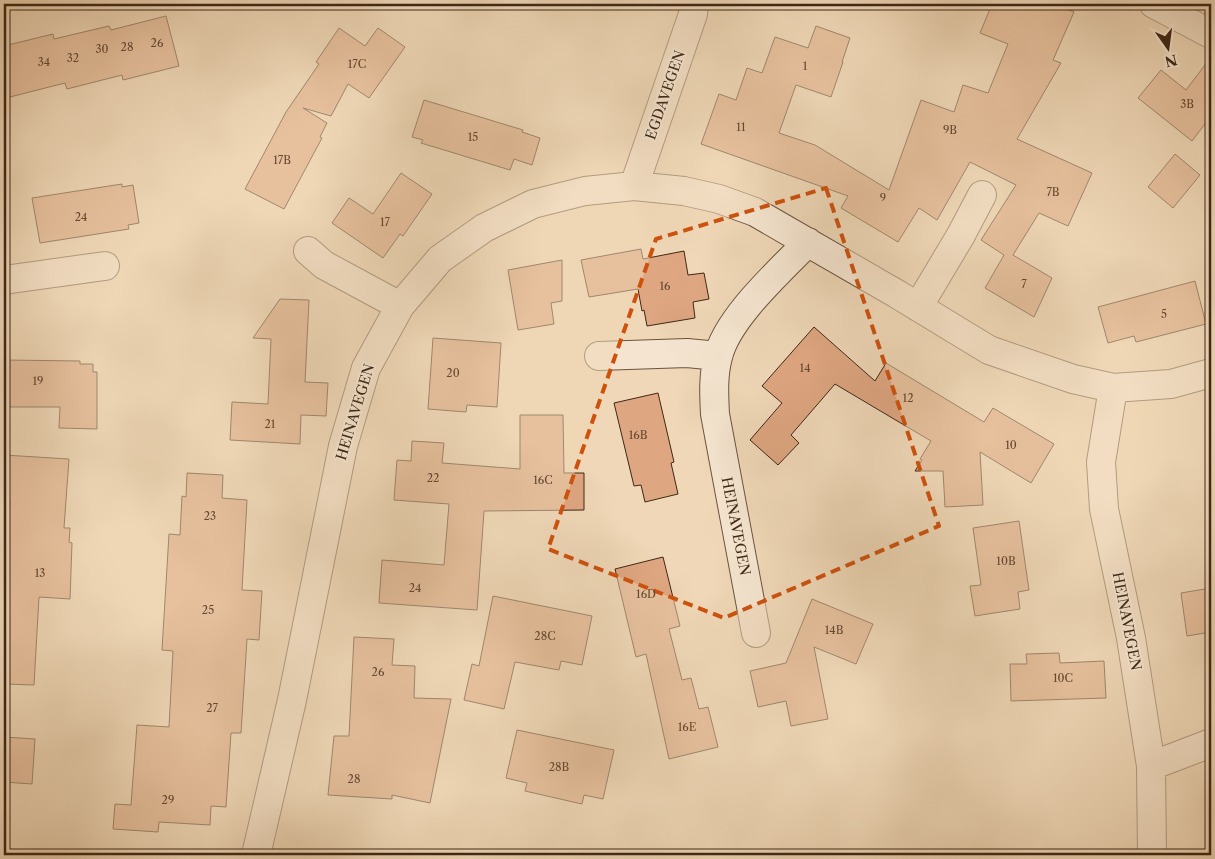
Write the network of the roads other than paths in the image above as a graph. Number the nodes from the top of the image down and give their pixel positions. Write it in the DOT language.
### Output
graph roads {
  1 [pos="694,4"];
  2 [pos="1154,4"];
  3 [pos="1211,34"];
  4 [pos="634,186"];
  5 [pos="982,195"];
  6 [pos="808,242"];
  7 [pos="308,251"];
  8 [pos="105,266"];
  9 [pos="4,280"];
  10 [pos="400,306"];
  11 [pos="918,307"];
  12 [pos="599,356"];
  13 [pos="718,356"];
  14 [pos="1211,372"];
  15 [pos="1113,388"];
  16 [pos="756,633"];
  17 [pos="1211,743"];
  18 [pos="1151,766"];
  19 [pos="256,855"];
  20 [pos="1152,855"];
  1 -- 4 [label="street, EGDAVEGEN"];
  2 -- 3 [label="street"];
  4 -- 6 [label="street, HEINAVEGEN"];
  4 -- 10 [label="street, HEINAVEGEN"];
  5 -- 11 [label="street"];
  6 -- 11 [label="street, HEINAVEGEN"];
  6 -- 13 [label="street, HEINAVEGEN"];
  7 -- 10 [label="street"];
  8 -- 9 [label="street"];
  10 -- 19 [label="street, HEINAVEGEN"];
  11 -- 15 [label="street, HEINAVEGEN"];
  12 -- 13 [label="street"];
  13 -- 16 [label="street, HEINAVEGEN"];
  14 -- 15 [label="street, HEINAVEGEN"];
  15 -- 18 [label="street, HEINAVEGEN"];
  17 -- 18 [label="street"];
  18 -- 20 [label="street, HEINAVEGEN"];
}
